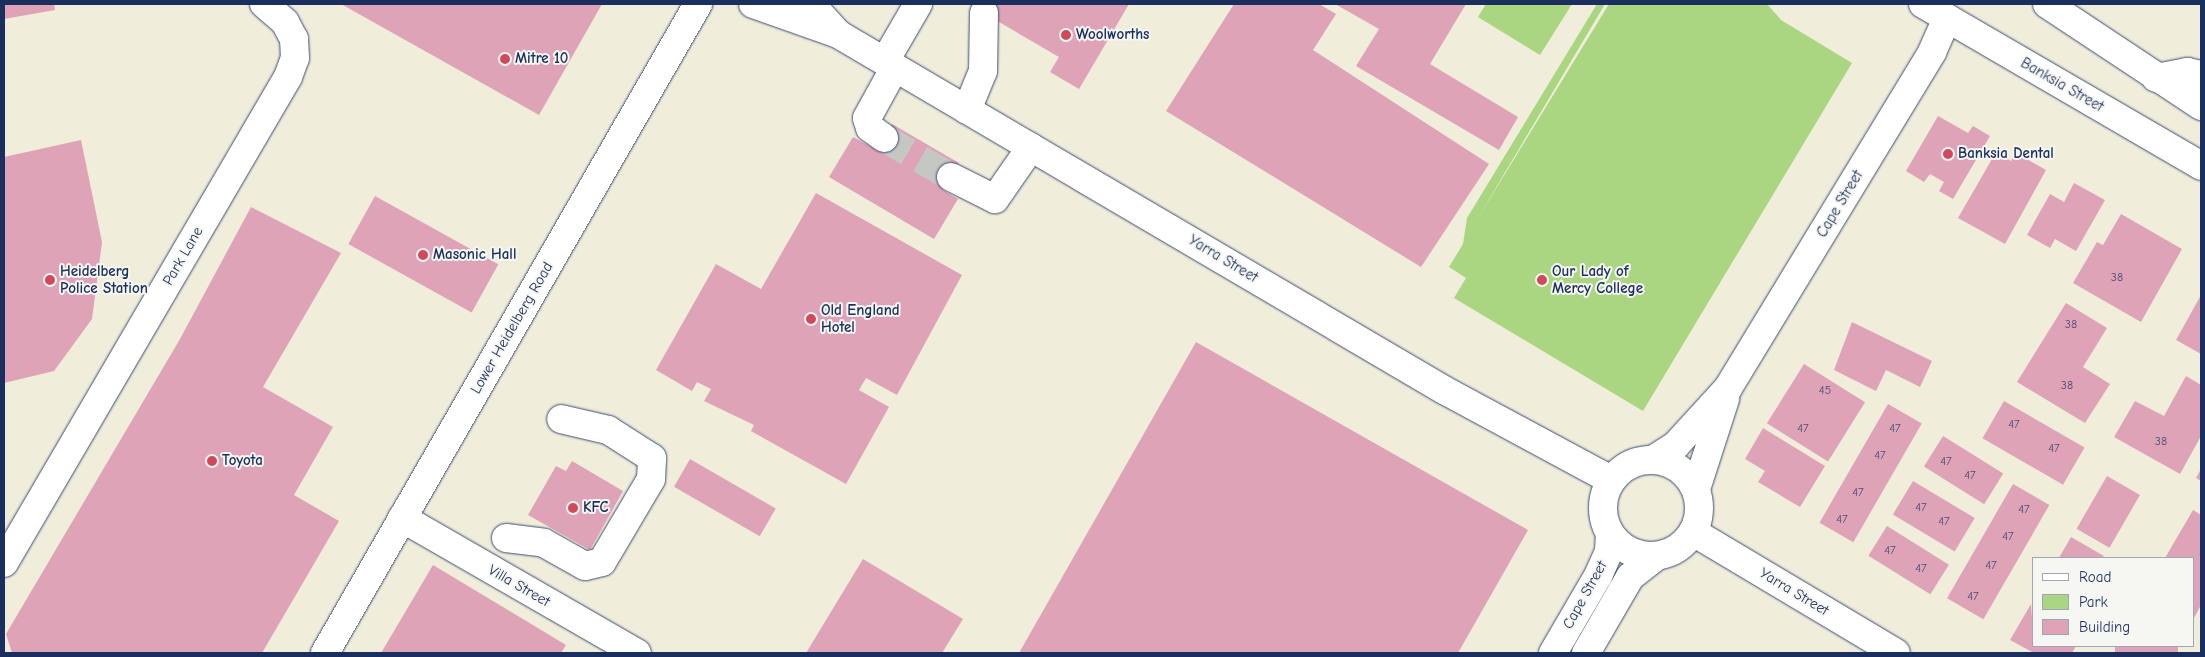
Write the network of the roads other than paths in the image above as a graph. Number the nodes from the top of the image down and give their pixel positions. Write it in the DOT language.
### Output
graph roads {
  1 [pos="264,4"];
  2 [pos="698,4"];
  3 [pos="753,4"];
  4 [pos="811,4"];
  5 [pos="918,4"];
  6 [pos="1923,4"];
  7 [pos="2047,4"];
  8 [pos="1950,11"];
  9 [pos="984,13"];
  10 [pos="838,34"];
  11 [pos="890,64"];
  12 [pos="2201,75"];
  13 [pos="2156,78"];
  14 [pos="2201,106"];
  15 [pos="967,110"];
  16 [pos="884,138"];
  17 [pos="1031,147"];
  18 [pos="2201,166"];
  19 [pos="951,177"];
  20 [pos="1728,388"];
  21 [pos="561,419"];
  22 [pos="1654,459"];
  23 [pos="1611,480"];
  24 [pos="1696,489"];
  25 [pos="402,518"];
  26 [pos="1693,532"];
  27 [pos="1610,534"];
  28 [pos="506,538"];
  29 [pos="1657,556"];
  30 [pos="4,563"];
  31 [pos="325,653"];
  32 [pos="636,653"];
  33 [pos="1553,653"];
  34 [pos="1586,653"];
  35 [pos="1896,653"];
  1 -- 30 [label="main road, Park Lane"];
  2 -- 25 [label="main road, Lower Heidelberg Road"];
  3 -- 10 [label="main road, Yarra Street"];
  4 -- 10 [label="main road, Yarra Street"];
  5 -- 11 [label="main road"];
  6 -- 8 [label="main road, Banksia Street"];
  7 -- 13 [label="main road"];
  8 -- 18 [label="main road, Banksia Street"];
  8 -- 20 [label="main road, Cape Street"];
  9 -- 15 [label="main road"];
  10 -- 11 [label="main road, Yarra Street"];
  11 -- 15 [label="main road, Yarra Street"];
  11 -- 16 [label="main road"];
  12 -- 13 [label="main road"];
  13 -- 14 [label="main road"];
  15 -- 17 [label="main road, Yarra Street"];
  17 -- 19 [label="main road"];
  17 -- 23 [label="main road, Yarra Street"];
  20 -- 22 [label="main road, Cape Street"];
  20 -- 24 [label="main road, Cape Street"];
  21 -- 28 [label="main road"];
  22 -- 23 [label="main road"];
  22 -- 24 [label="main road"];
  23 -- 27 [label="main road"];
  24 -- 26 [label="main road"];
  25 -- 31 [label="main road, Lower Heidelberg Road"];
  25 -- 32 [label="main road, Villa Street"];
  26 -- 29 [label="main road"];
  26 -- 35 [label="main road, Yarra Street"];
  27 -- 29 [label="main road"];
  27 -- 33 [label="main road, Cape Street"];
  29 -- 34 [label="main road, Cape Street"];
}
